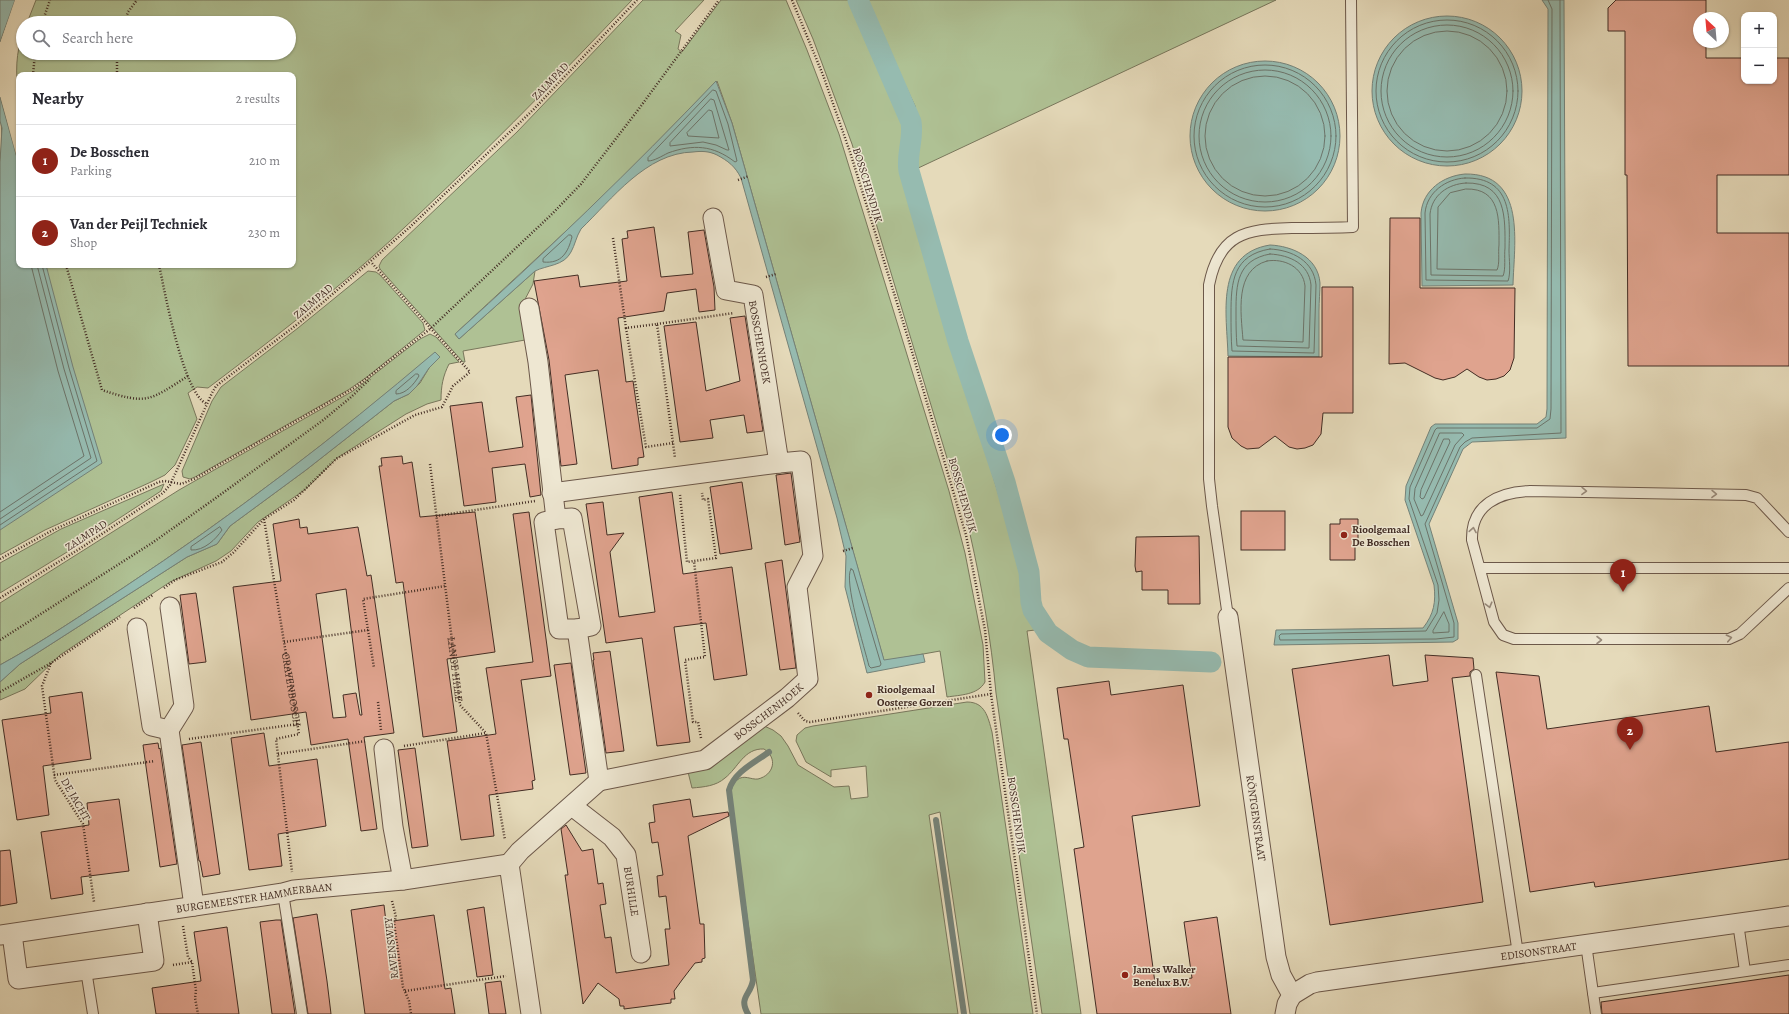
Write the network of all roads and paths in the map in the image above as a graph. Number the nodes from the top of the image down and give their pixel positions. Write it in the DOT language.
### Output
graph roads {
  1 [pos="50,0"];
  2 [pos="137,0"];
  3 [pos="637,0"];
  4 [pos="718,0"];
  5 [pos="792,0"];
  6 [pos="1352,0"];
  7 [pos="44,16"];
  8 [pos="127,16"];
  9 [pos="34,60"];
  10 [pos="117,60"];
  11 [pos="33,72"];
  12 [pos="116,72"];
  13 [pos="749,176"];
  14 [pos="738,180"];
  15 [pos="713,218"];
  16 [pos="614,238"];
  17 [pos="371,262"];
  18 [pos="67,268"];
  19 [pos="160,268"];
  20 [pos="776,274"];
  21 [pos="766,277"];
  22 [pos="530,308"];
  23 [pos="755,310"];
  24 [pos="657,324"];
  25 [pos="626,328"];
  26 [pos="430,329"];
  27 [pos="374,373"];
  28 [pos="188,376"];
  29 [pos="207,404"];
  30 [pos="673,443"];
  31 [pos="779,463"];
  32 [pos="430,464"];
  33 [pos="171,483"];
  34 [pos="678,485"];
  35 [pos="694,492"];
  36 [pos="687,493"];
  37 [pos="552,495"];
  38 [pos="436,516"];
  39 [pos="264,519"];
  40 [pos="556,519"];
  41 [pos="1789,532"];
  42 [pos="853,548"];
  43 [pos="843,551"];
  44 [pos="0,559"];
  45 [pos="694,561"];
  46 [pos="1480,568"];
  47 [pos="1789,568"];
  48 [pos="445,586"];
  49 [pos="163,588"];
  50 [pos="1789,588"];
  51 [pos="157,593"];
  52 [pos="0,598"];
  53 [pos="170,608"];
  54 [pos="131,610"];
  55 [pos="124,615"];
  56 [pos="1228,617"];
  57 [pos="138,628"];
  58 [pos="577,629"];
  59 [pos="368,630"];
  60 [pos="0,640"];
  61 [pos="284,642"];
  62 [pos="51,663"];
  63 [pos="374,668"];
  64 [pos="1476,675"];
  65 [pos="0,692"];
  66 [pos="991,694"];
  67 [pos="787,698"];
  68 [pos="378,702"];
  69 [pos="298,724"];
  70 [pos="486,733"];
  71 [pos="172,744"];
  72 [pos="383,744"];
  73 [pos="278,754"];
  74 [pos="705,760"];
  75 [pos="54,775"];
  76 [pos="599,781"];
  77 [pos="572,806"];
  78 [pos="509,864"];
  79 [pos="403,880"];
  80 [pos="384,882"];
  81 [pos="289,892"];
  82 [pos="187,907"];
  83 [pos="147,913"];
  84 [pos="1789,916"];
  85 [pos="97,921"];
  86 [pos="1738,923"];
  87 [pos="6,935"];
  88 [pos="1586,944"];
  89 [pos="641,953"];
  90 [pos="1518,954"];
  91 [pos="1789,965"];
  92 [pos="86,970"];
  93 [pos="1745,971"];
  94 [pos="525,973"];
  95 [pos="405,992"];
  96 [pos="1593,993"];
  97 [pos="1292,995"];
  98 [pos="533,1012"];
  99 [pos="93,1014"];
  100 [pos="198,1014"];
  101 [pos="302,1014"];
  102 [pos="411,1014"];
  103 [pos="1037,1014"];
  104 [pos="1285,1014"];
  105 [pos="1596,1014"];
  1 -- 7 [label="path"];
  2 -- 8 [label="path"];
  3 -- 17 [label="path, ZALMPAD"];
  4 -- 26 [label="path"];
  5 -- 66 [label="path, BOSSCHENDIJK"];
  6 -- 56 [label="lane"];
  9 -- 11 [label="path"];
  10 -- 12 [label="path"];
  13 -- 14 [label="path"];
  15 -- 23 [label="street, BOSSCHENHOEK"];
  16 -- 25 [label="path"];
  17 -- 26 [label="path"];
  17 -- 29 [label="path, ZALMPAD"];
  18 -- 28 [label="path"];
  19 -- 28 [label="path"];
  20 -- 21 [label="path"];
  22 -- 37 [label="street"];
  23 -- 24 [label="path"];
  23 -- 31 [label="street, BOSSCHENHOEK"];
  24 -- 25 [label="path"];
  24 -- 30 [label="path"];
  25 -- 30 [label="path"];
  26 -- 27 [label="path"];
  26 -- 39 [label="path"];
  27 -- 33 [label="path"];
  27 -- 60 [label="path"];
  28 -- 29 [label="path"];
  29 -- 33 [label="path, ZALMPAD"];
  30 -- 34 [label="path"];
  31 -- 34 [label="street, BOSSCHENHOEK"];
  31 -- 67 [label="street, BOSSCHENHOEK"];
  32 -- 38 [label="path, LANGE HILLE"];
  33 -- 44 [label="path"];
  33 -- 52 [label="path, ZALMPAD"];
  34 -- 36 [label="path"];
  34 -- 37 [label="street, BOSSCHENHOEK"];
  34 -- 45 [label="path"];
  35 -- 45 [label="path"];
  37 -- 38 [label="path"];
  37 -- 40 [label="street"];
  38 -- 48 [label="path, LANGE HILLE"];
  39 -- 49 [label="path"];
  39 -- 61 [label="path, CRAYENBOSCH"];
  40 -- 58 [label="street"];
  40 -- 58 [label="street"];
  46 -- 41 [label="lane, one-way"];
  42 -- 43 [label="path"];
  45 -- 74 [label="path"];
  46 -- 47 [label="lane"];
  46 -- 50 [label="lane, one-way"];
  48 -- 59 [label="path"];
  48 -- 70 [label="path, LANGE HILLE"];
  51 -- 54 [label="path"];
  53 -- 71 [label="street"];
  55 -- 62 [label="path"];
  56 -- 97 [label="street, RÖNTGENSTRAAT"];
  57 -- 71 [label="street"];
  58 -- 76 [label="street"];
  59 -- 61 [label="path"];
  59 -- 63 [label="path"];
  61 -- 69 [label="path, CRAYENBOSCH"];
  62 -- 65 [label="path"];
  62 -- 75 [label="path, DE JACHT"];
  64 -- 90 [label="lane"];
  66 -- 67 [label="path"];
  66 -- 103 [label="path, BOSSCHENDIJK"];
  67 -- 74 [label="street, BOSSCHENHOEK"];
  68 -- 72 [label="path"];
  69 -- 71 [label="path"];
  69 -- 73 [label="path, CRAYENBOSCH"];
  70 -- 72 [label="path"];
  70 -- 78 [label="path"];
  71 -- 75 [label="path"];
  71 -- 82 [label="street"];
  72 -- 73 [label="path"];
  72 -- 79 [label="street"];
  73 -- 81 [label="path, CRAYENBOSCH"];
  74 -- 76 [label="street, BOSSCHENHOEK"];
  75 -- 85 [label="path, DE JACHT"];
  76 -- 77 [label="street"];
  77 -- 78 [label="street"];
  77 -- 89 [label="street, BURHILLE"];
  78 -- 79 [label="street, BURGEMEESTER HAMMERBAAN"];
  78 -- 94 [label="street"];
  79 -- 80 [label="street, BURGEMEESTER HAMMERBAAN"];
  80 -- 81 [label="street, BURGEMEESTER HAMMERBAAN"];
  80 -- 95 [label="path, RAVENSWEY"];
  81 -- 82 [label="street, BURGEMEESTER HAMMERBAAN"];
  81 -- 101 [label="lane"];
  82 -- 83 [label="street, BURGEMEESTER HAMMERBAAN"];
  82 -- 100 [label="path"];
  83 -- 85 [label="street, BURGEMEESTER HAMMERBAAN"];
  83 -- 92 [label="street"];
  84 -- 86 [label="street, EDISONSTRAAT"];
  85 -- 87 [label="street, BURGEMEESTER HAMMERBAAN"];
  86 -- 88 [label="street, EDISONSTRAAT"];
  86 -- 93 [label="lane"];
  87 -- 92 [label="street"];
  88 -- 90 [label="street, EDISONSTRAAT"];
  88 -- 96 [label="lane"];
  90 -- 97 [label="street, EDISONSTRAAT"];
  91 -- 93 [label="lane"];
  92 -- 99 [label="lane"];
  93 -- 96 [label="lane"];
  94 -- 95 [label="path"];
  94 -- 98 [label="street"];
  95 -- 102 [label="path, RAVENSWEY"];
  96 -- 105 [label="lane"];
  97 -- 104 [label="street"];
}
